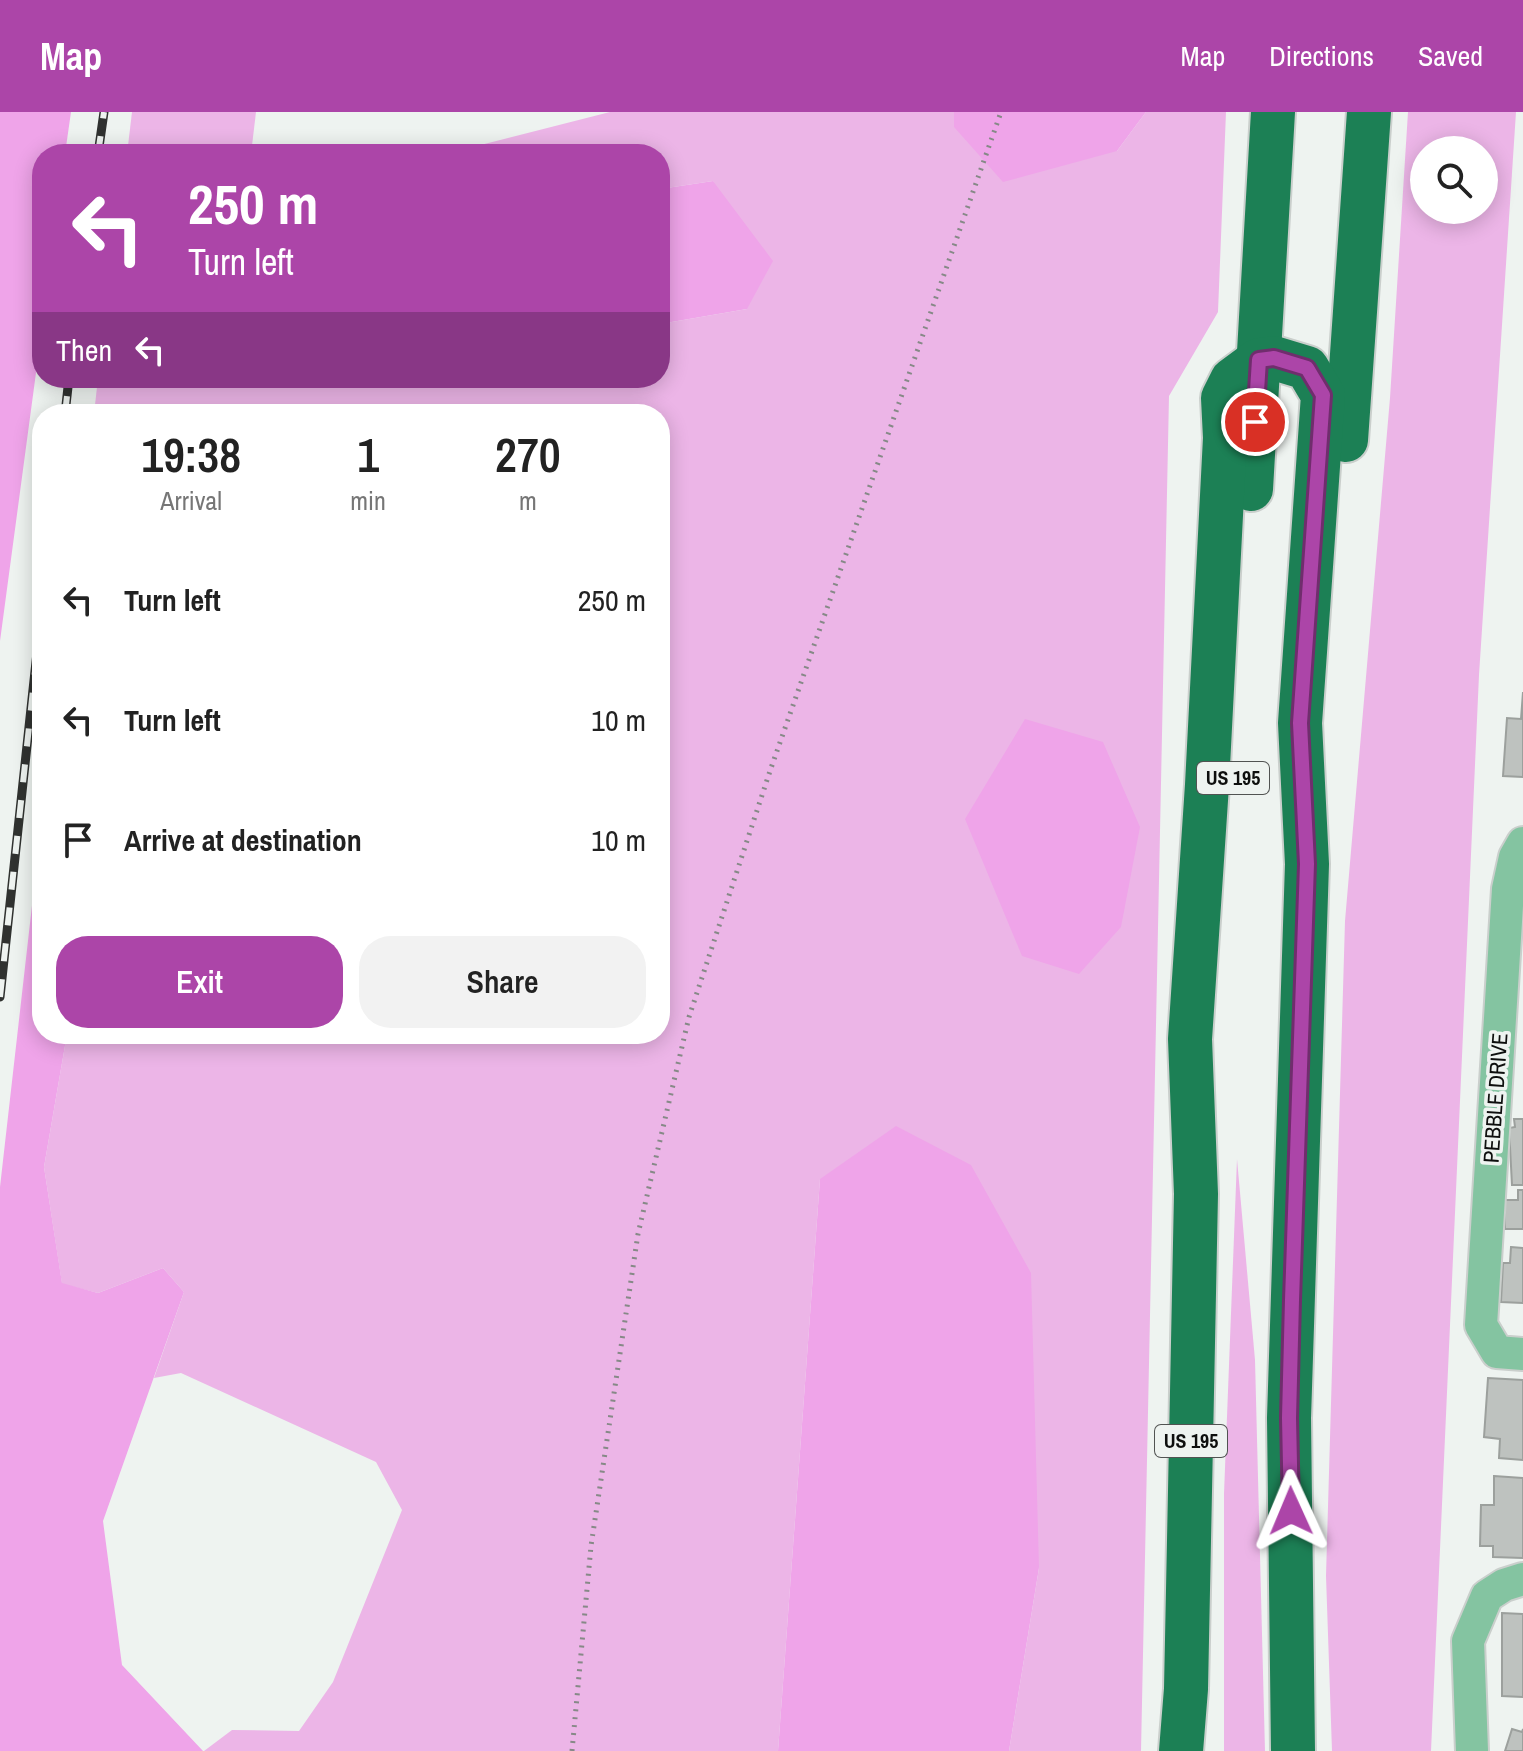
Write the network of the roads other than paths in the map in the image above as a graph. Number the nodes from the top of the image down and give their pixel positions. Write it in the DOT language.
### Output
graph roads {
  1 [pos="1273,112"];
  2 [pos="1369,112"];
  3 [pos="1259,360"];
  4 [pos="1523,843"];
  5 [pos="1307,864"];
  6 [pos="1510,1353"];
  7 [pos="1523,1579"];
  8 [pos="1186,1689"];
  9 [pos="1181,1751"];
  10 [pos="1189,1751"];
  11 [pos="1293,1751"];
  12 [pos="1472,1751"];
  1 -- 3 [label="highway, US 195"];
  2 -- 5 [label="highway"];
  3 -- 5 [label="highway"];
  3 -- 8 [label="highway, US 195"];
  4 -- 6 [label="street, PEBBLE DRIVE"];
  5 -- 11 [label="highway"];
  7 -- 12 [label="street"];
  8 -- 9 [label="highway"];
  8 -- 10 [label="highway, US 195"];
}
